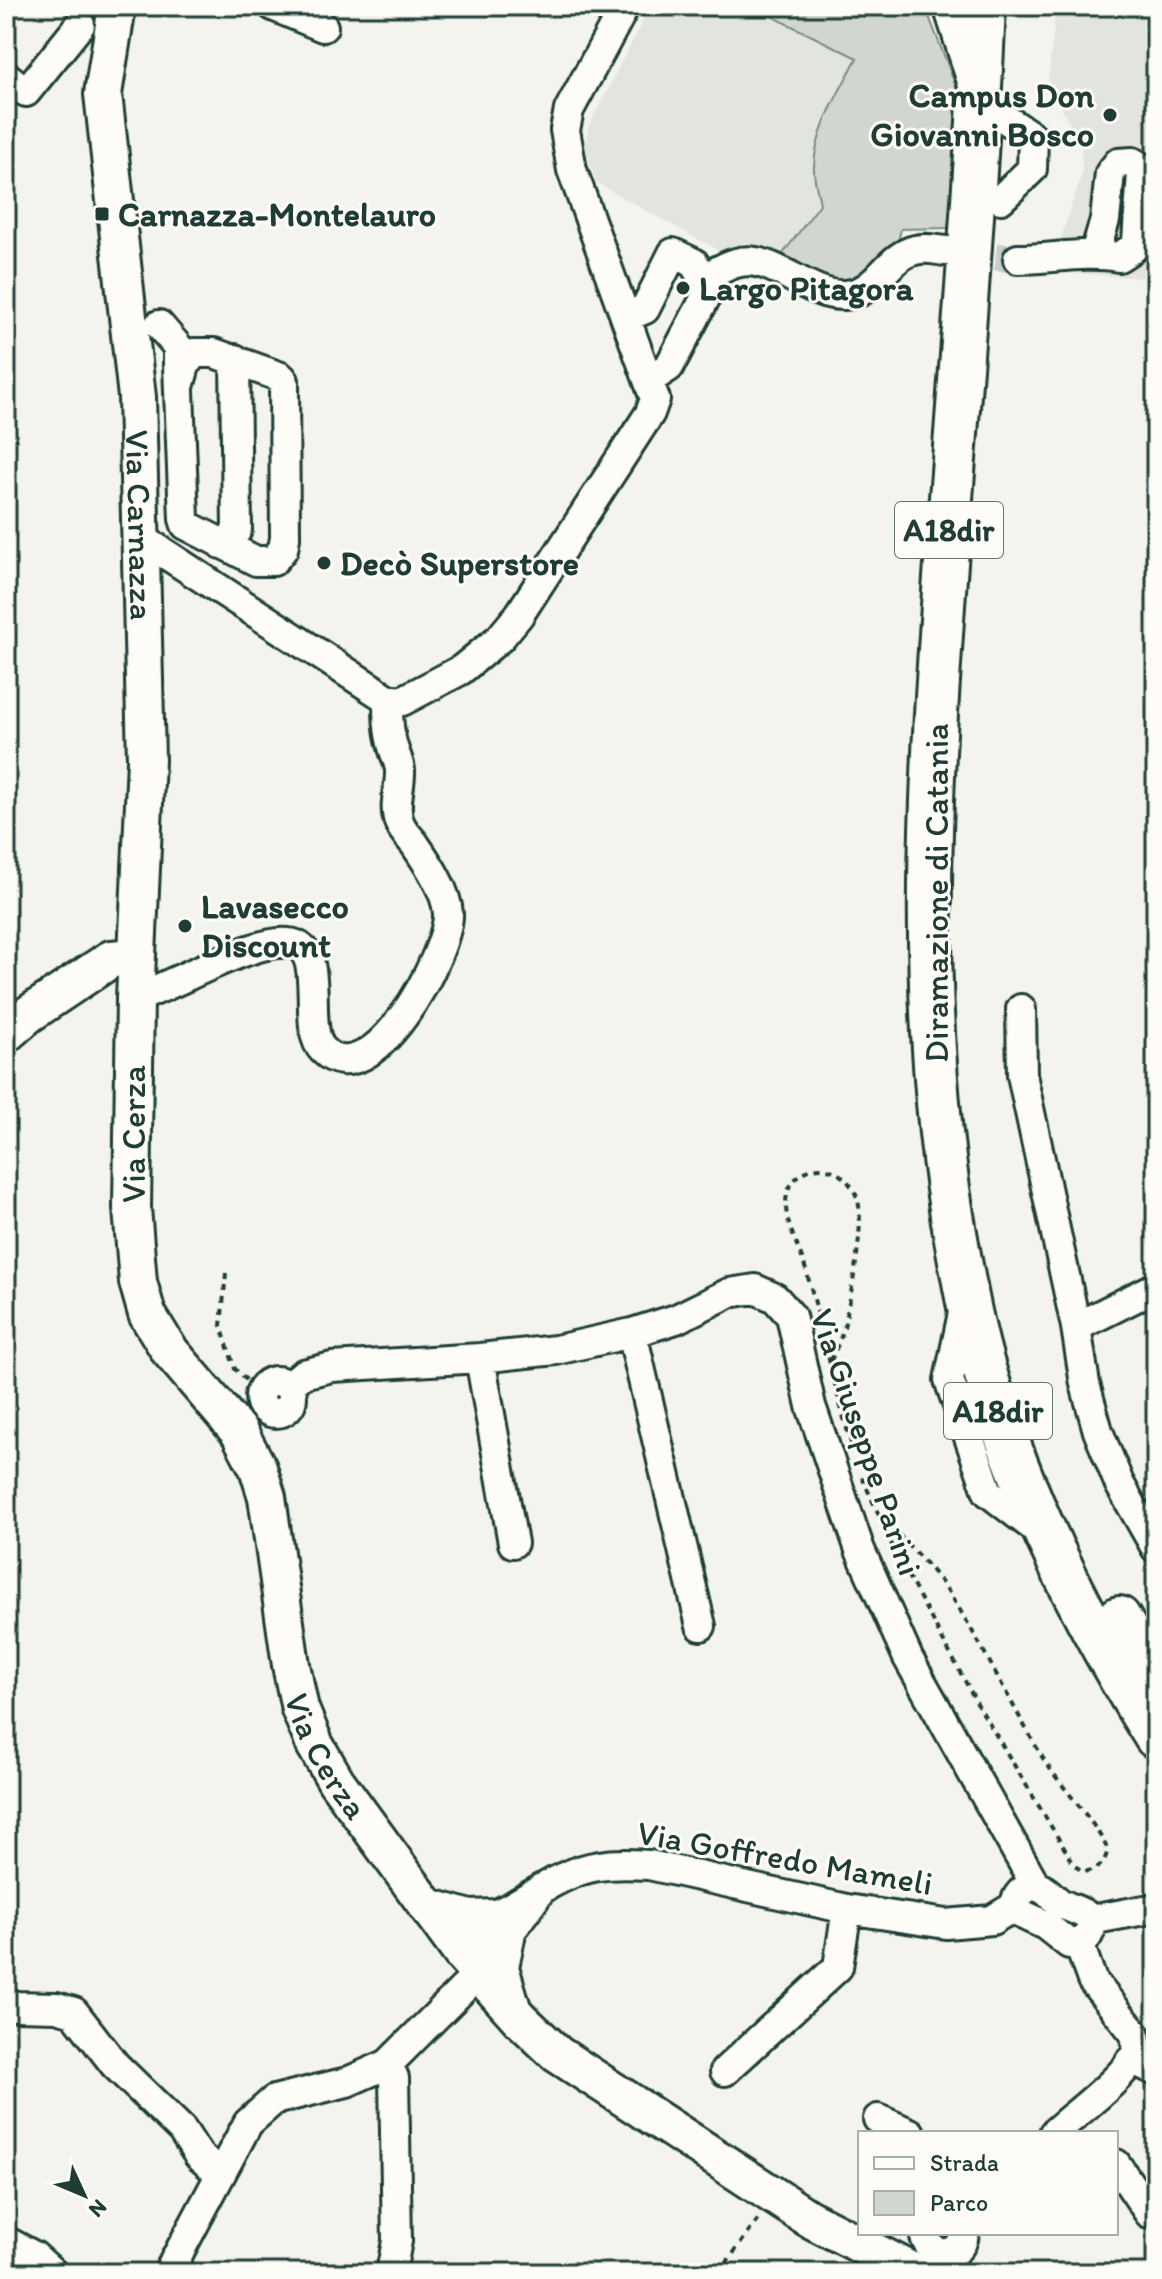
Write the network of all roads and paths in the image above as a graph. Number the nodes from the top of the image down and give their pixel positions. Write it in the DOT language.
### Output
graph roads {
  1 [pos="117,6"];
  2 [pos="131,6"];
  3 [pos="273,6"];
  4 [pos="625,6"];
  5 [pos="948,6"];
  6 [pos="984,6"];
  7 [pos="1013,6"];
  8 [pos="80,25"];
  9 [pos="323,27"];
  10 [pos="6,76"];
  11 [pos="103,94"];
  12 [pos="993,113"];
  13 [pos="946,251"];
  14 [pos="1095,253"];
  15 [pos="1018,259"];
  16 [pos="703,279"];
  17 [pos="626,317"];
  18 [pos="144,321"];
  19 [pos="235,359"];
  20 [pos="649,380"];
  21 [pos="179,387"];
  22 [pos="141,538"];
  23 [pos="221,544"];
  24 [pos="388,699"];
  25 [pos="136,957"];
  26 [pos="134,1002"];
  27 [pos="1021,1009"];
  28 [pos="6,1034"];
  29 [pos="226,1273"];
  30 [pos="1156,1287"];
  31 [pos="1076,1327"];
  32 [pos="632,1333"];
  33 [pos="480,1358"];
  34 [pos="831,1361"];
  35 [pos="261,1394"];
  36 [pos="858,1462"];
  37 [pos="862,1477"];
  38 [pos="881,1515"];
  39 [pos="513,1543"];
  40 [pos="1156,1548"];
  41 [pos="701,1626"];
  42 [pos="1156,1682"];
  43 [pos="1156,1737"];
  44 [pos="1024,1896"];
  45 [pos="425,1902"];
  46 [pos="1156,1908"];
  47 [pos="847,1909"];
  48 [pos="503,1921"];
  49 [pos="1085,1932"];
  50 [pos="470,1964"];
  51 [pos="6,2002"];
  52 [pos="520,2019"];
  53 [pos="1143,2055"];
  54 [pos="388,2064"];
  55 [pos="725,2071"];
  56 [pos="878,2119"];
  57 [pos="1073,2127"];
  58 [pos="905,2131"];
  59 [pos="1118,2167"];
  60 [pos="219,2173"];
  61 [pos="775,2197"];
  62 [pos="1149,2213"];
  63 [pos="925,2235"];
  64 [pos="964,2235"];
  65 [pos="6,2241"];
  66 [pos="910,2272"];
  67 [pos="53,2273"];
  68 [pos="168,2273"];
  69 [pos="391,2273"];
  70 [pos="719,2273"];
  1 -- 11 [label="main road"];
  2 -- 11 [label="main road"];
  3 -- 9 [label="street"];
  4 -- 17 [label="street"];
  5 -- 12 [label="street"];
  6 -- 12 [label="highway, Diramazione di Catania / A18dir"];
  7 -- 12 [label="highway, Diramazione di Catania / A18dir"];
  8 -- 10 [label="street"];
  11 -- 18 [label="main road, Via Carnazza"];
  12 -- 42 [label="highway, Diramazione di Catania / A18dir"];
  12 -- 43 [label="highway, Diramazione di Catania / A18dir"];
  13 -- 16 [label="street"];
  14 -- 15 [label="street"];
  16 -- 17 [label="street"];
  16 -- 20 [label="street"];
  17 -- 20 [label="street"];
  18 -- 19 [label="street"];
  18 -- 21 [label="street"];
  18 -- 22 [label="main road, Via Carnazza"];
  19 -- 21 [label="street"];
  19 -- 23 [label="street"];
  19 -- 23 [label="street"];
  20 -- 24 [label="street"];
  21 -- 23 [label="street"];
  22 -- 24 [label="street"];
  22 -- 25 [label="main road, Via Carnazza"];
  24 -- 26 [label="street"];
  25 -- 26 [label="main road, Via Carnazza"];
  25 -- 28 [label="main road"];
  26 -- 45 [label="main road, Via Cerza"];
  27 -- 31 [label="street"];
  29 -- 35 [label="path"];
  30 -- 31 [label="street"];
  31 -- 40 [label="street"];
  32 -- 33 [label="street, Via Giuseppe Parini"];
  32 -- 41 [label="street"];
  32 -- 44 [label="street, Via Giuseppe Parini"];
  33 -- 35 [label="street, Via Giuseppe Parini"];
  33 -- 39 [label="street"];
  34 -- 34 [label="path"];
  34 -- 36 [label="path"];
  37 -- 38 [label="path"];
  38 -- 38 [label="path"];
  44 -- 47 [label="street, Via Goffredo Mameli"];
  44 -- 49 [label="street"];
  45 -- 48 [label="street"];
  45 -- 50 [label="main road, Via Cerza"];
  46 -- 49 [label="street"];
  47 -- 48 [label="street, Via Goffredo Mameli"];
  47 -- 55 [label="street"];
  48 -- 50 [label="street, Via Goffredo Mameli"];
  48 -- 52 [label="street"];
  49 -- 53 [label="street"];
  50 -- 52 [label="main road, Via Cerza"];
  50 -- 54 [label="street, Via Goffredo Mameli"];
  51 -- 60 [label="street"];
  52 -- 61 [label="main road, Via Cerza"];
  53 -- 57 [label="street"];
  54 -- 60 [label="street"];
  54 -- 69 [label="street"];
  56 -- 58 [label="street"];
  59 -- 62 [label="street"];
  60 -- 68 [label="street"];
  61 -- 66 [label="main road, Via Cerza"];
  61 -- 70 [label="path"];
  63 -- 64 [label="street"];
  65 -- 67 [label="street"];
}
